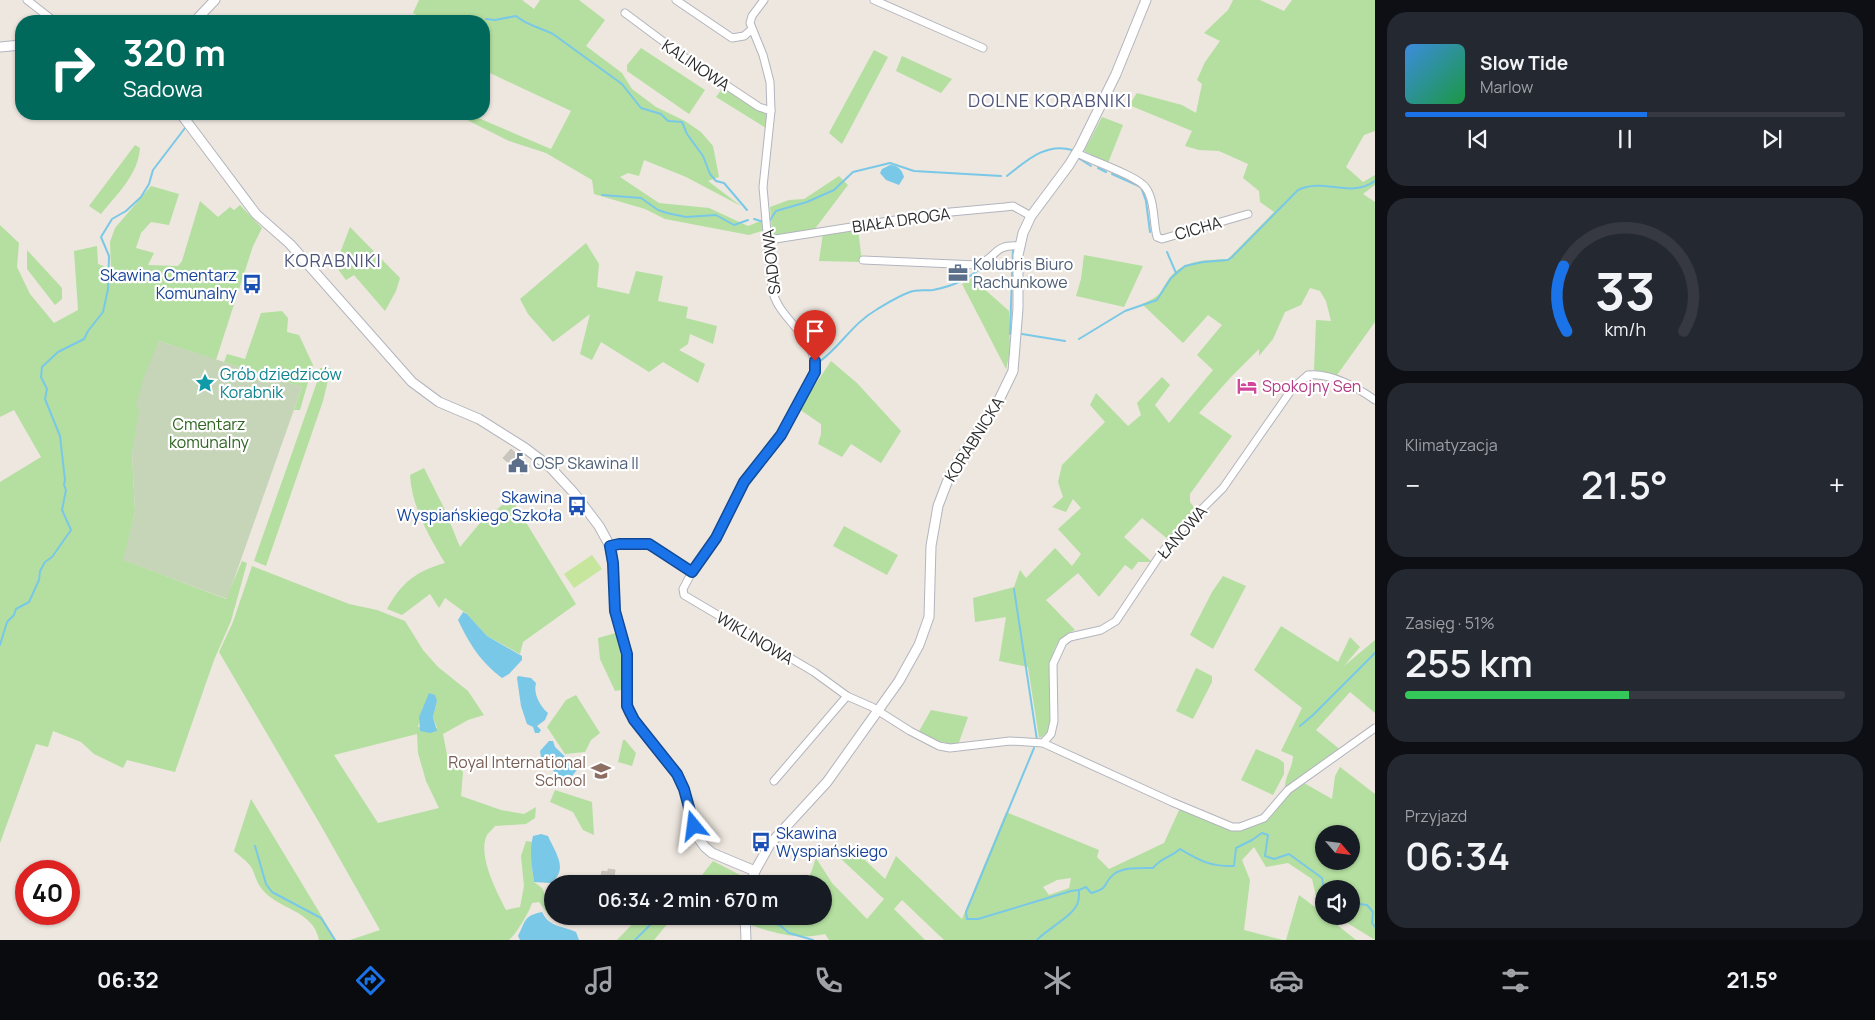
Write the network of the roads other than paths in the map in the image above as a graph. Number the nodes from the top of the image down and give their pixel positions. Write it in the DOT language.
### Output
graph roads {
  1 [pos="27,0"];
  2 [pos="216,0"];
  3 [pos="676,0"];
  4 [pos="764,0"];
  5 [pos="874,0"];
  6 [pos="1146,0"];
  7 [pos="624,13"];
  8 [pos="46,15"];
  9 [pos="202,15"];
  10 [pos="751,30"];
  11 [pos="15,45"];
  12 [pos="0,46"];
  13 [pos="983,48"];
  14 [pos="771,111"];
  15 [pos="186,120"];
  16 [pos="1077,153"];
  17 [pos="1248,214"];
  18 [pos="1031,216"];
  19 [pos="769,240"];
  20 [pos="1019,246"];
  21 [pos="863,260"];
  22 [pos="1375,400"];
  23 [pos="610,546"];
  24 [pos="692,572"];
  25 [pos="847,696"];
  26 [pos="877,710"];
  27 [pos="1375,728"];
  28 [pos="1043,743"];
  29 [pos="774,781"];
  30 [pos="755,871"];
  31 [pos="753,875"];
  32 [pos="744,925"];
  33 [pos="746,940"];
  1 -- 8 [label="street"];
  2 -- 9 [label="street"];
  3 -- 10 [label="street"];
  4 -- 10 [label="street"];
  5 -- 13 [label="street"];
  6 -- 16 [label="street, KORABNICKA"];
  7 -- 14 [label="street, KALINOWA"];
  10 -- 14 [label="street, SADOWA"];
  11 -- 12 [label="street"];
  14 -- 19 [label="street, SADOWA"];
  15 -- 23 [label="street"];
  16 -- 17 [label="street, CICHA"];
  16 -- 18 [label="street, KORABNICKA"];
  18 -- 19 [label="street, BIAŁA DROGA"];
  18 -- 20 [label="street, KORABNICKA"];
  19 -- 24 [label="street, SADOWA"];
  20 -- 21 [label="street"];
  20 -- 26 [label="street, KORABNICKA"];
  22 -- 28 [label="street, ŁANOWA"];
  23 -- 24 [label="street"];
  23 -- 30 [label="street"];
  24 -- 25 [label="street, WIKLINOWA"];
  25 -- 26 [label="street, WIKLINOWA"];
  25 -- 29 [label="street"];
  26 -- 28 [label="street"];
  26 -- 30 [label="street, KORABNICKA"];
  27 -- 28 [label="street"];
  30 -- 31 [label="street, KORABNICKA"];
  32 -- 33 [label="street"];
}
